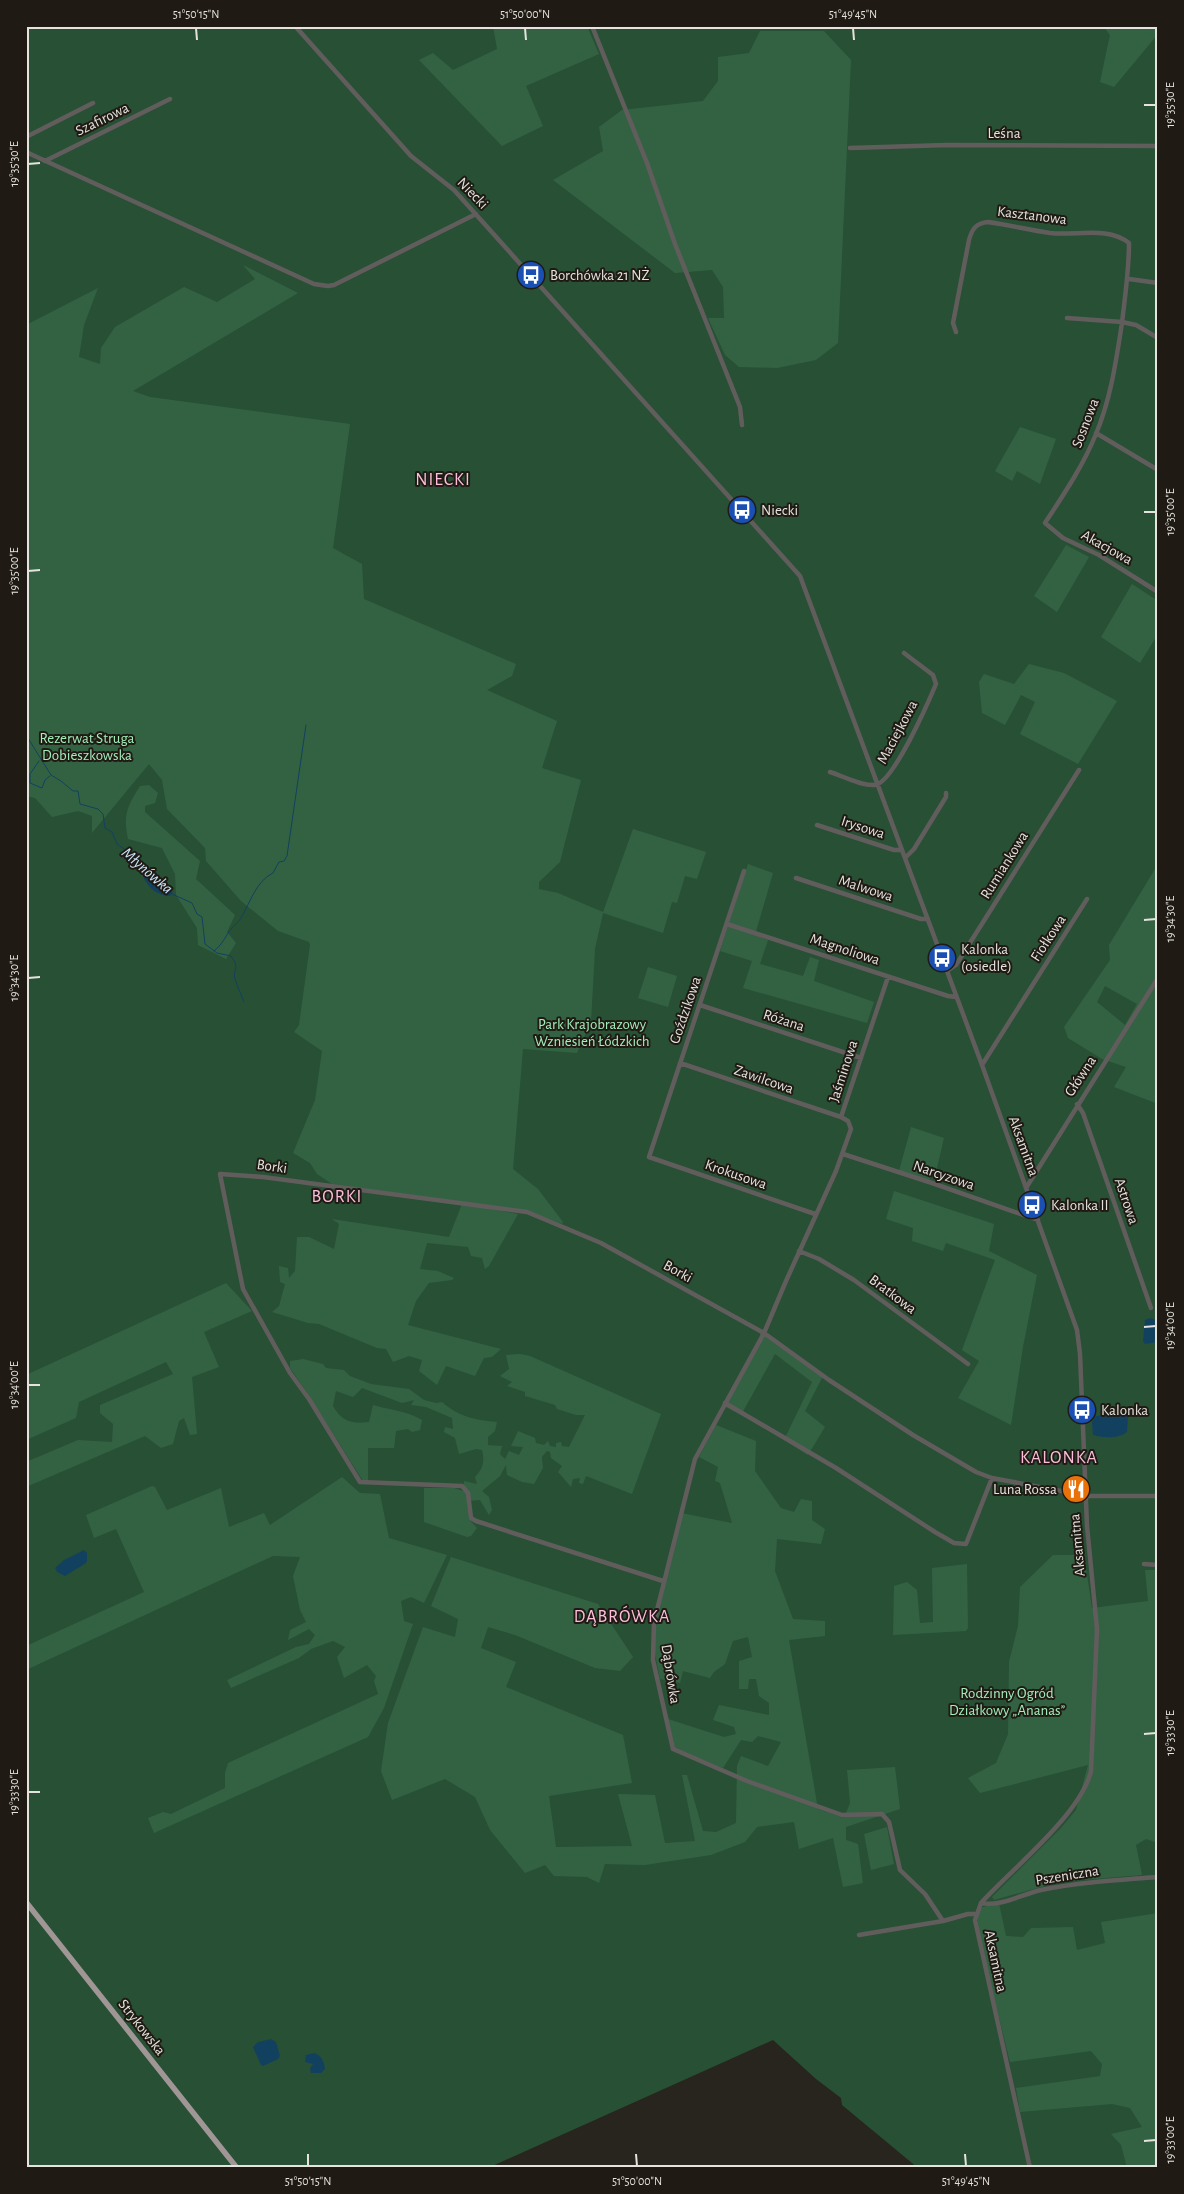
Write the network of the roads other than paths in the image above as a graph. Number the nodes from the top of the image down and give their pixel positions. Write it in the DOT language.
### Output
graph roads {
  1 [pos="295,26"];
  2 [pos="592,26"];
  3 [pos="170,99"];
  4 [pos="93,103"];
  5 [pos="26,137"];
  6 [pos="1158,146"];
  7 [pos="850,148"];
  8 [pos="26,152"];
  9 [pos="45,161"];
  10 [pos="476,214"];
  11 [pos="1129,280"];
  12 [pos="1158,283"];
  13 [pos="1067,318"];
  14 [pos="1122,322"];
  15 [pos="956,332"];
  16 [pos="1158,338"];
  17 [pos="742,425"];
  18 [pos="1096,433"];
  19 [pos="1158,470"];
  20 [pos="1045,523"];
  21 [pos="1158,592"];
  22 [pos="904,654"];
  23 [pos="1079,770"];
  24 [pos="830,772"];
  25 [pos="878,785"];
  26 [pos="946,793"];
  27 [pos="817,825"];
  28 [pos="902,850"];
  29 [pos="905,858"];
  30 [pos="744,871"];
  31 [pos="796,878"];
  32 [pos="1088,899"];
  33 [pos="928,919"];
  34 [pos="727,924"];
  35 [pos="947,971"];
  36 [pos="888,977"];
  37 [pos="1158,978"];
  38 [pos="956,997"];
  39 [pos="700,1005"];
  40 [pos="861,1058"];
  41 [pos="680,1064"];
  42 [pos="982,1065"];
  43 [pos="1077,1104"];
  44 [pos="841,1117"];
  45 [pos="843,1154"];
  46 [pos="649,1157"];
  47 [pos="1026,1188"];
  48 [pos="816,1214"];
  49 [pos="1038,1220"];
  50 [pos="800,1251"];
  51 [pos="1151,1308"];
  52 [pos="764,1333"];
  53 [pos="968,1364"];
  54 [pos="724,1404"];
  55 [pos="992,1478"];
  56 [pos="1085,1495"];
  57 [pos="1158,1496"];
  58 [pos="1144,1564"];
  59 [pos="1158,1564"];
  60 [pos="663,1580"];
  61 [pos="1158,1877"];
  62 [pos="26,1902"];
  63 [pos="981,1903"];
  64 [pos="975,1914"];
  65 [pos="943,1921"];
  66 [pos="859,1935"];
  67 [pos="237,2168"];
  68 [pos="1030,2168"];
  1 -- 10 [label="street, Niecki"];
  2 -- 17 [label="street"];
  3 -- 9 [label="street, Szafirowa"];
  4 -- 5 [label="street"];
  6 -- 7 [label="street, Leśna"];
  8 -- 9 [label="street"];
  9 -- 10 [label="street"];
  10 -- 25 [label="street, Niecki"];
  11 -- 12 [label="street"];
  11 -- 14 [label="street, Kasztanowa"];
  11 -- 15 [label="street, Kasztanowa"];
  13 -- 14 [label="street"];
  14 -- 16 [label="street"];
  14 -- 18 [label="street, Sosnowa"];
  18 -- 19 [label="street"];
  18 -- 20 [label="street, Sosnowa"];
  20 -- 21 [label="street, Akacjowa"];
  22 -- 25 [label="street, Maciejkowa"];
  23 -- 35 [label="street, Rumiankowa"];
  24 -- 25 [label="street, Maciejkowa"];
  25 -- 28 [label="street, Aksamitna"];
  26 -- 29 [label="street"];
  27 -- 28 [label="street, Irysowa"];
  28 -- 29 [label="street, Aksamitna"];
  29 -- 33 [label="street, Aksamitna"];
  30 -- 34 [label="street, Goździkowa"];
  31 -- 33 [label="street, Malwowa"];
  32 -- 42 [label="street, Fiołkowa"];
  33 -- 35 [label="street, Aksamitna"];
  34 -- 36 [label="street, Magnoliowa"];
  34 -- 39 [label="street, Goździkowa"];
  35 -- 38 [label="street, Aksamitna"];
  36 -- 38 [label="street, Magnoliowa"];
  36 -- 40 [label="street, Jaśminowa"];
  37 -- 43 [label="street, Główna"];
  38 -- 42 [label="street, Aksamitna"];
  39 -- 40 [label="street, Różana"];
  39 -- 41 [label="street, Goździkowa"];
  40 -- 44 [label="street, Jaśminowa"];
  41 -- 44 [label="street, Zawilcowa"];
  41 -- 46 [label="street, Goździkowa"];
  42 -- 47 [label="street, Aksamitna"];
  43 -- 47 [label="street, Główna"];
  43 -- 51 [label="street, Astrowa"];
  44 -- 45 [label="street, Jaśminowa"];
  45 -- 48 [label="street, Jaśminowa"];
  45 -- 49 [label="street, Narcyzowa"];
  46 -- 48 [label="street, Krokusowa"];
  47 -- 49 [label="street, Aksamitna"];
  48 -- 50 [label="street, Jaśminowa"];
  49 -- 56 [label="street, Aksamitna"];
  50 -- 52 [label="street, Dąbrówka"];
  50 -- 53 [label="street, Bratkowa"];
  52 -- 54 [label="street, Dąbrówka"];
  52 -- 55 [label="street, Borki"];
  52 -- 60 [label="street, Borki"];
  54 -- 55 [label="street"];
  54 -- 60 [label="street, Dąbrówka"];
  55 -- 56 [label="street, Borki"];
  56 -- 57 [label="street, Borki"];
  56 -- 63 [label="street, Aksamitna"];
  58 -- 59 [label="street"];
  60 -- 65 [label="street, Dąbrówka"];
  61 -- 63 [label="street, Pszeniczna"];
  62 -- 67 [label="main road, Strykowska"];
  63 -- 64 [label="street, Aksamitna"];
  64 -- 65 [label="street"];
  64 -- 68 [label="street, Aksamitna"];
  65 -- 66 [label="street"];
}
